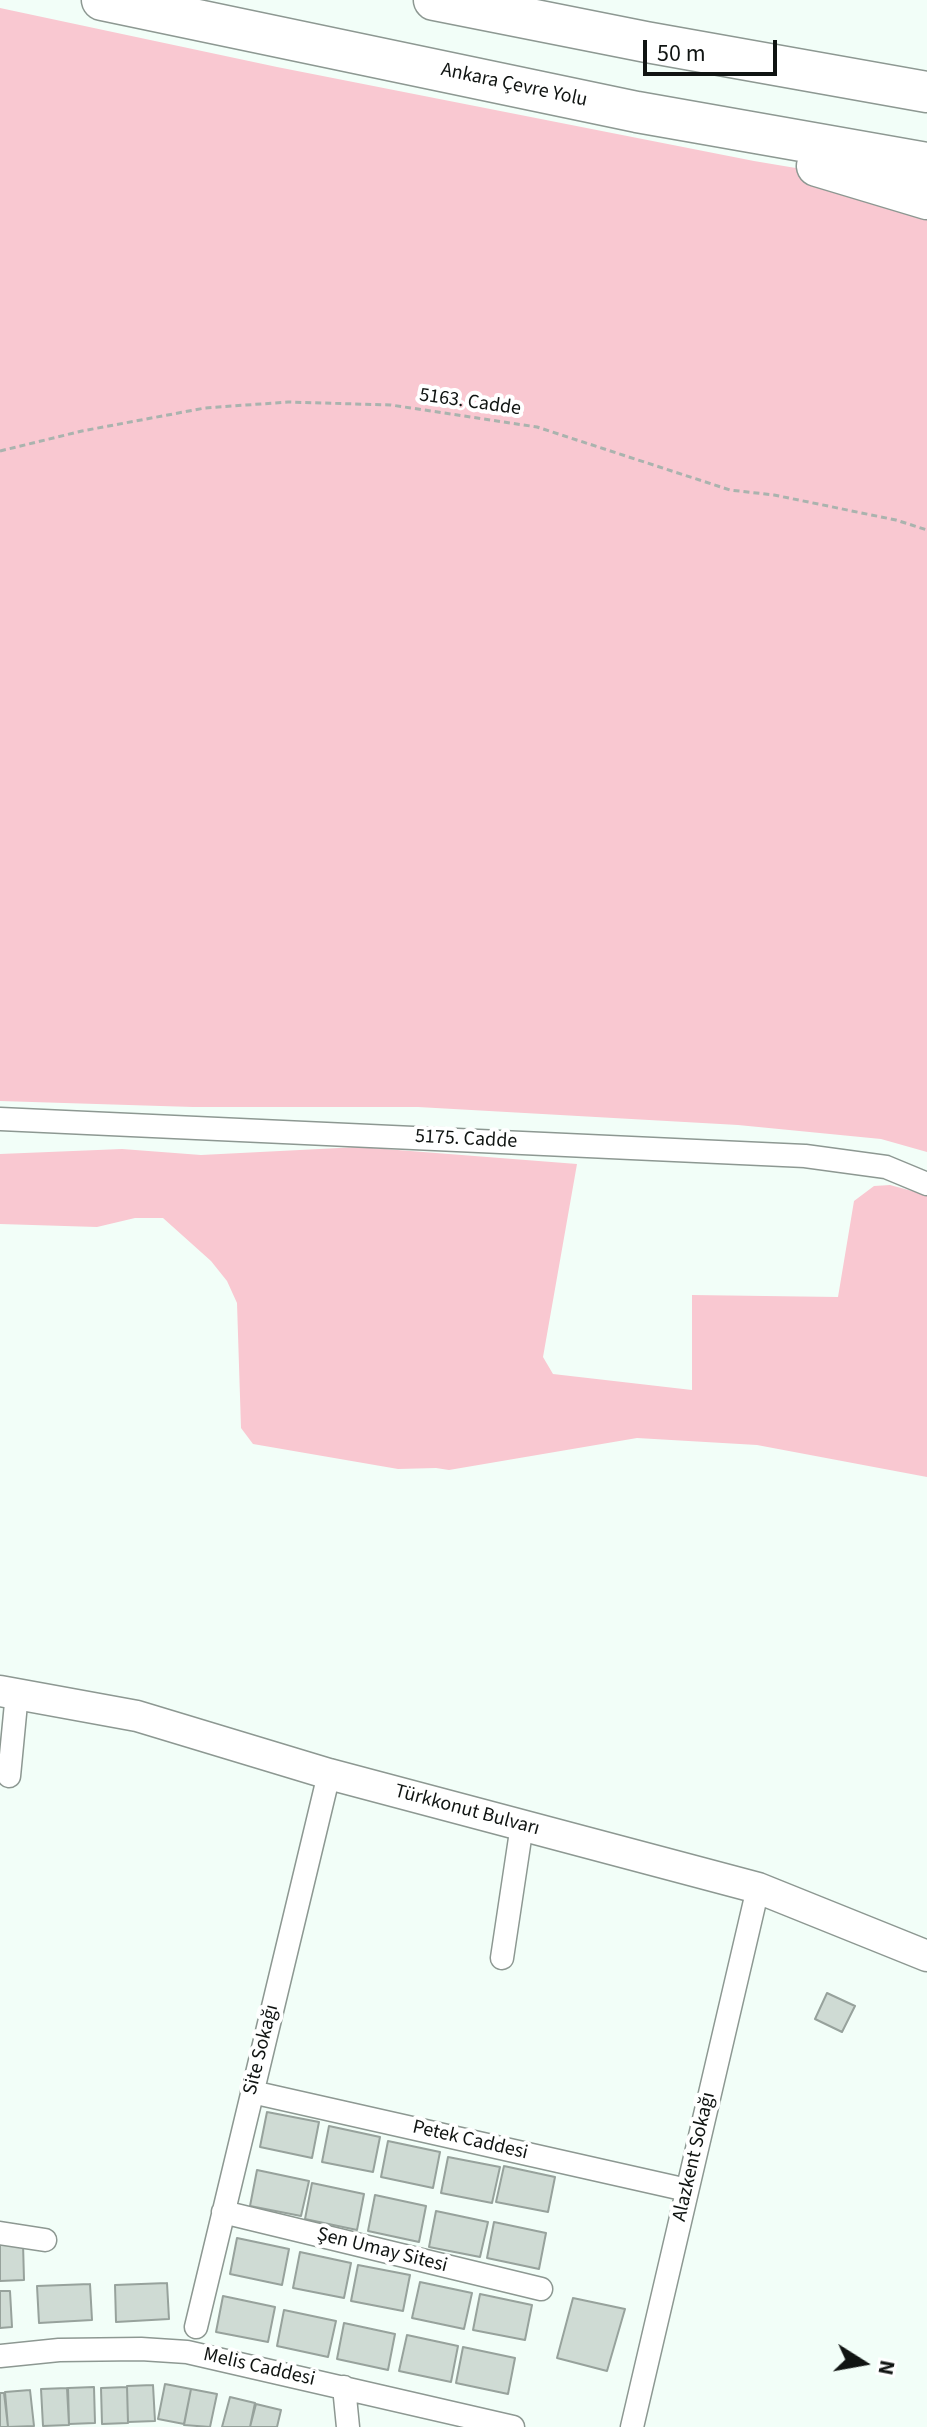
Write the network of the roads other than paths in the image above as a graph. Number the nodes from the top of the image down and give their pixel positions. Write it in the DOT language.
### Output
graph roads {
  1 [pos="102,0"];
  2 [pos="434,0"];
  3 [pos="927,92"];
  4 [pos="637,112"];
  5 [pos="927,163"];
  6 [pos="927,199"];
  7 [pos="0,1119"];
  8 [pos="927,1184"];
  9 [pos="9,1692"];
  10 [pos="329,1774"];
  11 [pos="9,1776"];
  12 [pos="522,1825"];
  13 [pos="758,1888"];
  14 [pos="927,1956"];
  15 [pos="502,1958"];
  16 [pos="252,2092"];
  17 [pos="687,2190"];
  18 [pos="223,2212"];
  19 [pos="0,2233"];
  20 [pos="45,2240"];
  21 [pos="541,2289"];
  22 [pos="196,2327"];
  23 [pos="0,2356"];
  24 [pos="344,2387"];
  25 [pos="348,2427"];
  26 [pos="513,2427"];
  27 [pos="632,2427"];
  1 -- 4 [label="highway, Ankara Çevre Yolu"];
  2 -- 3 [label="highway"];
  4 -- 5 [label="highway, Ankara Çevre Yolu"];
  4 -- 6 [label="highway"];
  7 -- 8 [label="street, 5175. Cadde"];
  9 -- 10 [label="street, Türkkonut Bulvarı"];
  9 -- 11 [label="street"];
  10 -- 12 [label="street, Türkkonut Bulvarı"];
  10 -- 16 [label="street, Site Sokağı"];
  12 -- 13 [label="street, Türkkonut Bulvarı"];
  12 -- 15 [label="street"];
  13 -- 14 [label="street, Türkkonut Bulvarı"];
  13 -- 17 [label="street, Alazkent Sokağı"];
  16 -- 17 [label="street, Petek Caddesi"];
  16 -- 18 [label="street, Site Sokağı"];
  17 -- 27 [label="street, Alazkent Sokağı"];
  18 -- 21 [label="street, Şen Umay Sitesi"];
  18 -- 22 [label="street, Site Sokağı"];
  19 -- 20 [label="street"];
  23 -- 24 [label="street, Melis Caddesi"];
  24 -- 25 [label="street"];
  24 -- 26 [label="street, Melis Caddesi"];
}
